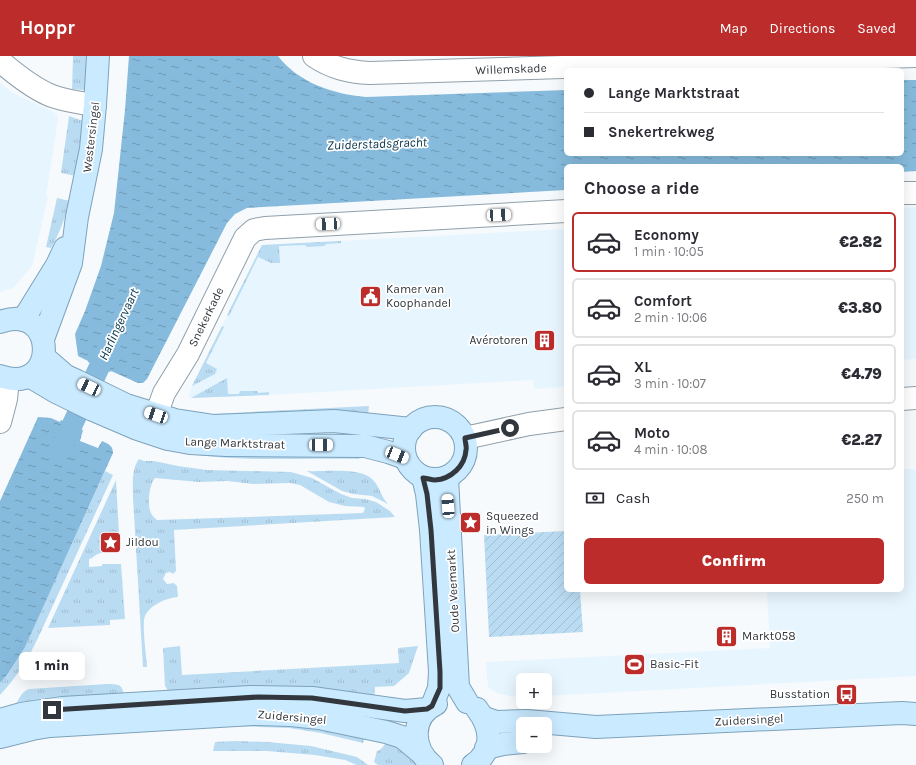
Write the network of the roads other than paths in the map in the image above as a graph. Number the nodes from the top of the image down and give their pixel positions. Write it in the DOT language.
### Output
graph roads {
  1 [pos="98,56"];
  2 [pos="314,56"];
  3 [pos="916,56"];
  4 [pos="0,61"];
  5 [pos="564,62"];
  6 [pos="370,65"];
  7 [pos="95,105"];
  8 [pos="916,192"];
  9 [pos="904,193"];
  10 [pos="564,211"];
  11 [pos="77,217"];
  12 [pos="23,320"];
  13 [pos="0,322"];
  14 [pos="44,348"];
  15 [pos="11,382"];
  16 [pos="73,390"];
  17 [pos="916,398"];
  18 [pos="904,399"];
  19 [pos="97,401"];
  20 [pos="156,415"];
  21 [pos="564,419"];
  22 [pos="0,422"];
  23 [pos="410,428"];
  24 [pos="465,438"];
  25 [pos="405,458"];
  26 [pos="447,477"];
  27 [pos="423,478"];
  28 [pos="467,702"];
  29 [pos="429,707"];
  30 [pos="158,711"];
  31 [pos="911,712"];
  32 [pos="484,718"];
  33 [pos="0,720"];
  34 [pos="596,727"];
  35 [pos="0,737"];
  36 [pos="552,737"];
  37 [pos="516,743"];
  38 [pos="486,748"];
  39 [pos="426,758"];
  40 [pos="473,765"];
  1 -- 7 [label="main road, Westersingel"];
  2 -- 6 [label="street, Willemskade"];
  3 -- 5 [label="street, Willemskade"];
  4 -- 7 [label="street"];
  5 -- 6 [label="street, Willemskade"];
  7 -- 11 [label="main road, Westersingel"];
  8 -- 9 [label="street"];
  10 -- 20 [label="street, Snekerkade"];
  11 -- 12 [label="main road, Westersingel"];
  11 -- 14 [label="main road, Westersingel"];
  12 -- 13 [label="main road"];
  12 -- 14 [label="main road, Lange Marktstraat"];
  14 -- 15 [label="main road, Westersingel"];
  14 -- 16 [label="main road, Lange Marktstraat"];
  15 -- 16 [label="main road, Lange Marktstraat"];
  15 -- 22 [label="street"];
  16 -- 19 [label="main road, Lange Marktstraat"];
  17 -- 18 [label="street"];
  19 -- 20 [label="main road, Lange Marktstraat"];
  19 -- 25 [label="main road, Lange Marktstraat"];
  20 -- 23 [label="main road, Lange Marktstraat"];
  21 -- 24 [label="street"];
  23 -- 24 [label="main road"];
  23 -- 25 [label="main road"];
  24 -- 26 [label="main road"];
  25 -- 27 [label="main road"];
  26 -- 27 [label="main road"];
  26 -- 28 [label="main road, Oude Veemarkt"];
  27 -- 29 [label="main road, Oude Veemarkt"];
  28 -- 29 [label="main road, Zuidersingel"];
  28 -- 32 [label="main road"];
  29 -- 30 [label="main road, Zuidersingel"];
  29 -- 39 [label="main road, Oude Veemarkt"];
  30 -- 33 [label="main road"];
  30 -- 35 [label="main road"];
  30 -- 39 [label="main road, Zuidersingel"];
  31 -- 34 [label="main road, Zuidersingel"];
  32 -- 34 [label="main road, Zuidersingel"];
  32 -- 38 [label="main road"];
  34 -- 36 [label="main road, Zuidersingel"];
  37 -- 38 [label="main road"];
  38 -- 40 [label="main road"];
}
